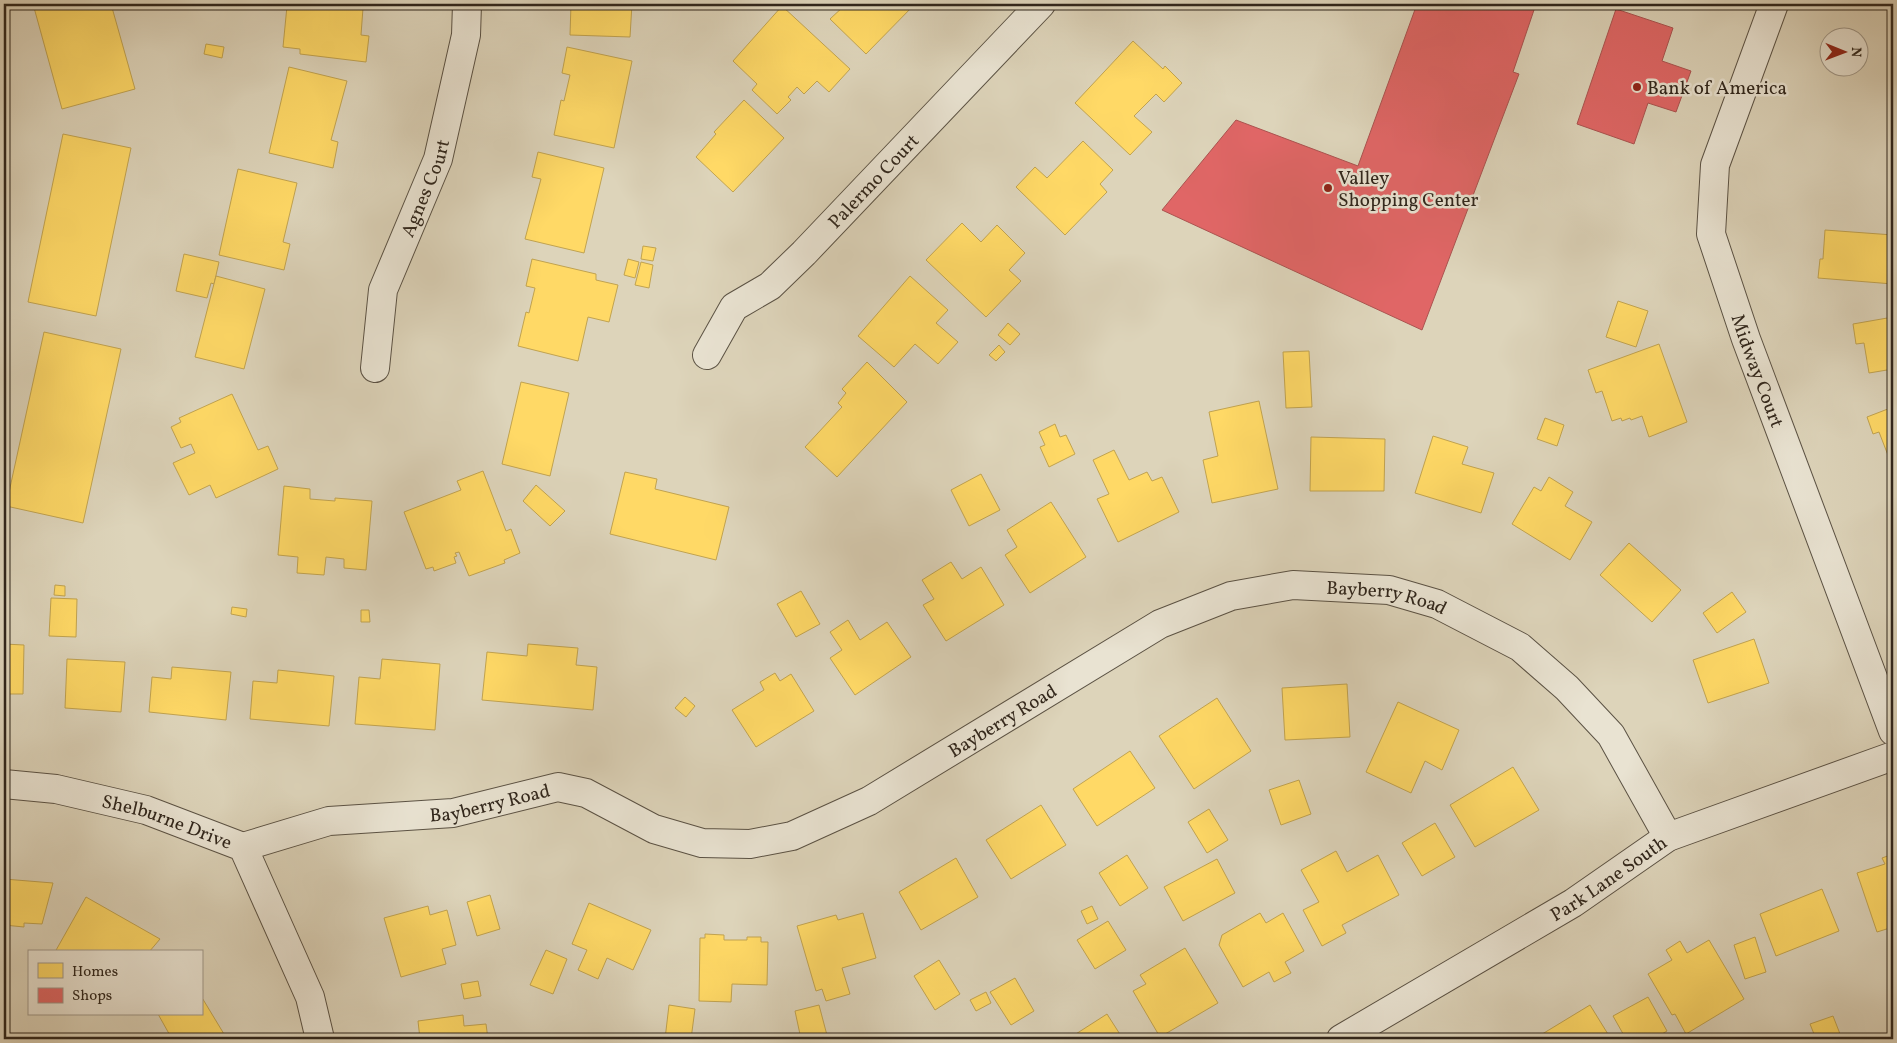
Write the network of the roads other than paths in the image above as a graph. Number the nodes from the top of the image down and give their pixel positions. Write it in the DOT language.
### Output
graph roads {
  1 [pos="468,4"];
  2 [pos="1041,4"];
  3 [pos="1774,4"];
  4 [pos="707,355"];
  5 [pos="376,368"];
  6 [pos="1893,731"];
  7 [pos="1893,756"];
  8 [pos="4,784"];
  9 [pos="1668,837"];
  10 [pos="243,847"];
  11 [pos="320,1039"];
  12 [pos="1341,1039"];
  1 -- 5 [label="street, Agnes Court"];
  2 -- 4 [label="street, Palermo Court"];
  3 -- 6 [label="street, Midway Court"];
  7 -- 9 [label="street, Park Lane South"];
  8 -- 10 [label="street, Shelburne Drive"];
  9 -- 10 [label="street, Bayberry Road"];
  9 -- 12 [label="street, Park Lane South"];
  10 -- 11 [label="street, Shelburne Drive"];
}
